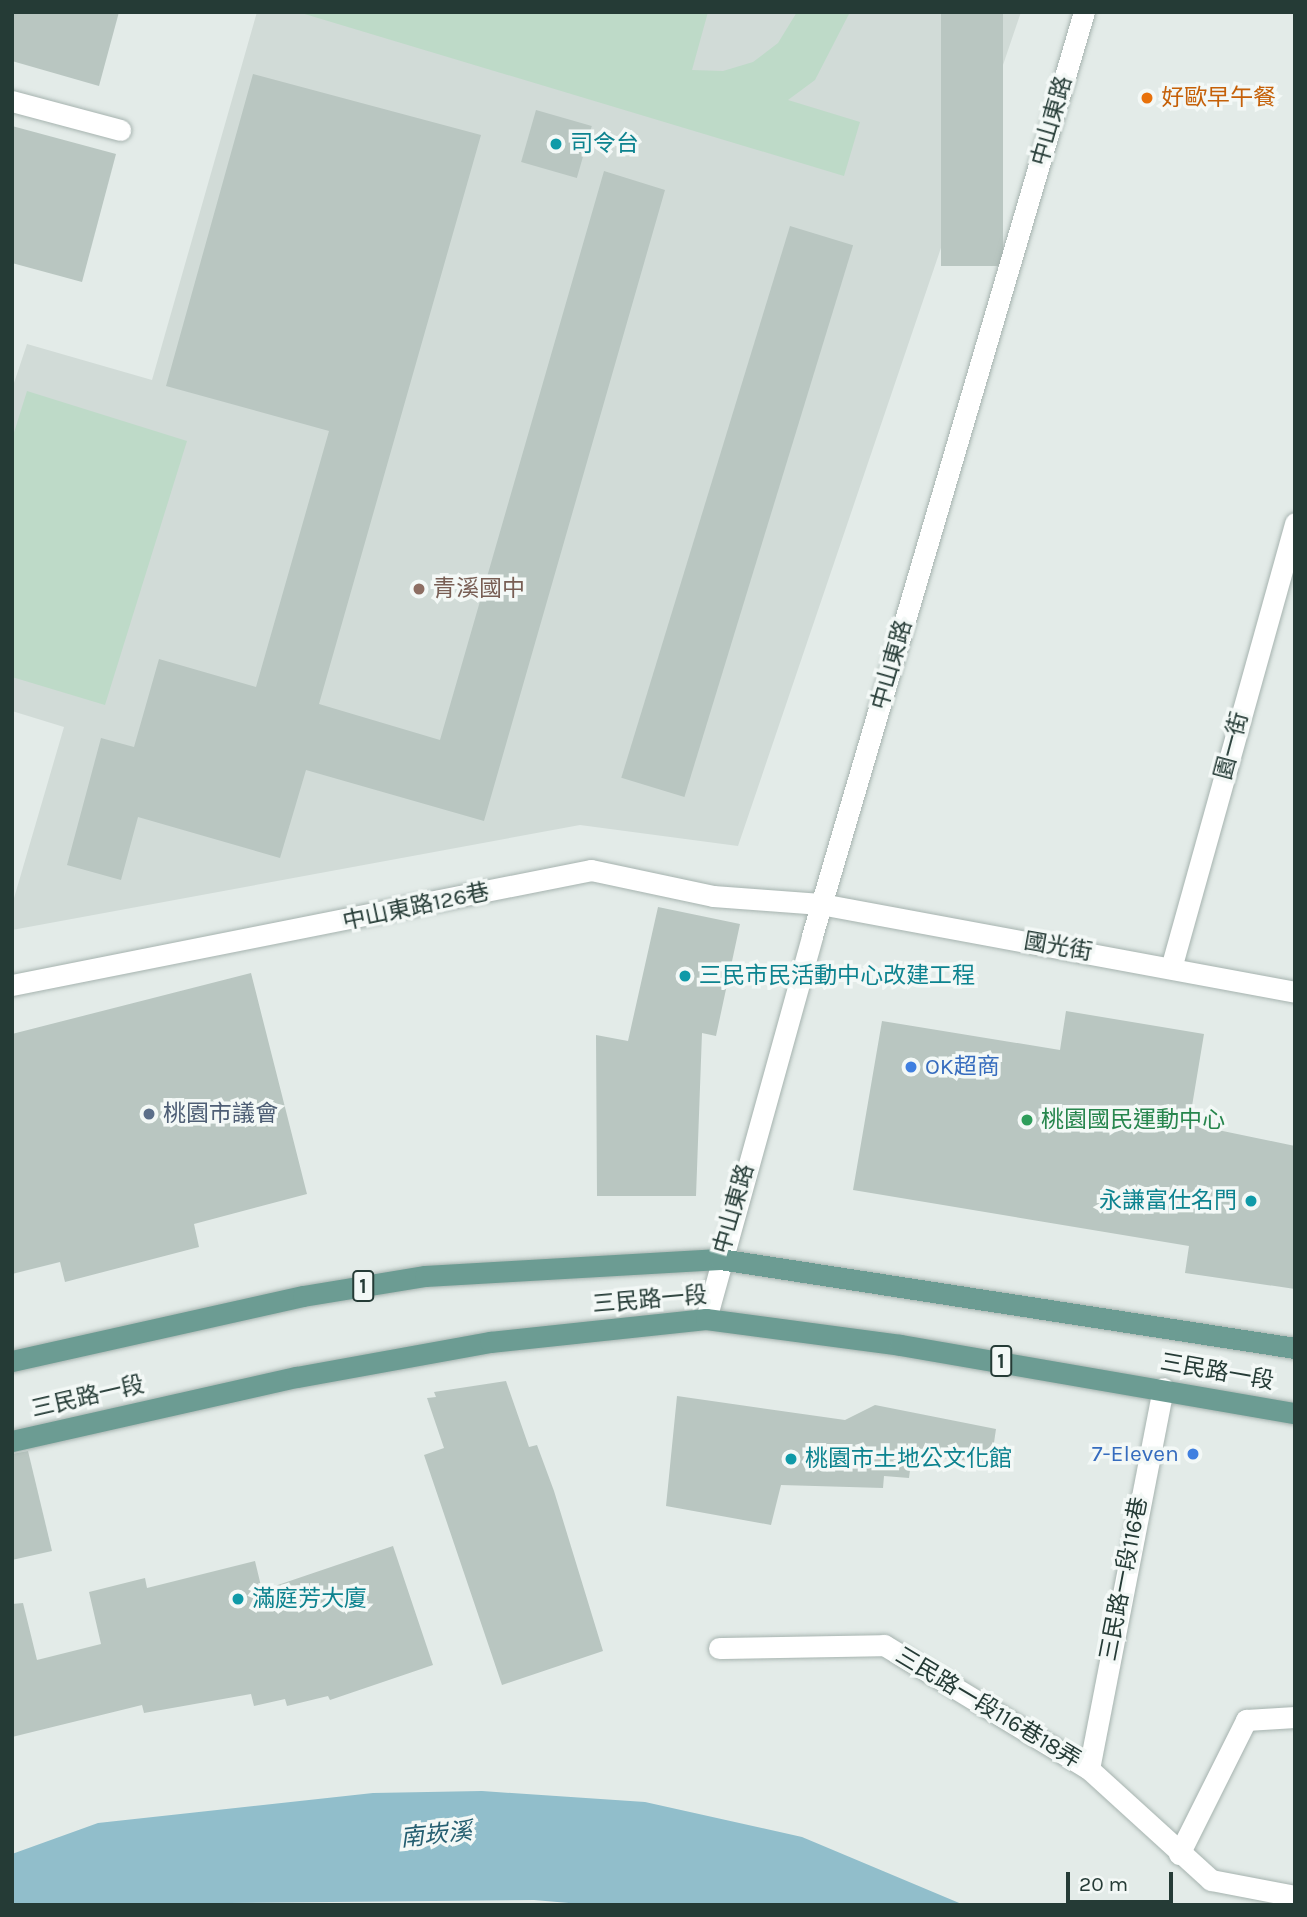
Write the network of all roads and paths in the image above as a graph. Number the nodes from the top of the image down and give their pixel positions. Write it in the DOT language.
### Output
graph roads {
  1 [pos="1084,12"];
  2 [pos="12,101"];
  3 [pos="120,130"];
  4 [pos="1295,523"];
  5 [pos="821,904"];
  6 [pos="1171,968"];
  7 [pos="12,985"];
  8 [pos="1295,992"];
  9 [pos="720,1259"];
  10 [pos="706,1319"];
  11 [pos="1295,1348"];
  12 [pos="12,1361"];
  13 [pos="1163,1388"];
  14 [pos="1295,1413"];
  15 [pos="12,1441"];
  16 [pos="719,1648"];
  17 [pos="1295,1717"];
  18 [pos="1089,1769"];
  19 [pos="1179,1854"];
  20 [pos="1295,1896"];
  1 -- 5 [label="street, 中山東路"];
  2 -- 3 [label="street"];
  4 -- 6 [label="street, 園一街"];
  5 -- 6 [label="street, 國光街"];
  5 -- 7 [label="street, 中山東路126巷"];
  5 -- 9 [label="street, 中山東路"];
  6 -- 8 [label="street, 國光街"];
  9 -- 10 [label="street, 中山東路"];
  9 -- 11 [label="main road, 三民路一段 / 1"];
  9 -- 12 [label="main road, 三民路一段 / 1"];
  10 -- 13 [label="main road, 三民路一段 / 1"];
  10 -- 15 [label="main road, 三民路一段 / 1"];
  13 -- 14 [label="main road, 三民路一段 / 1"];
  13 -- 18 [label="street, 三民路一段116巷"];
  16 -- 18 [label="street, 三民路一段116巷18弄"];
  17 -- 19 [label="street"];
  18 -- 19 [label="street, 三民路一段116巷18弄"];
  19 -- 20 [label="street, 三民路一段116巷18弄"];
}
